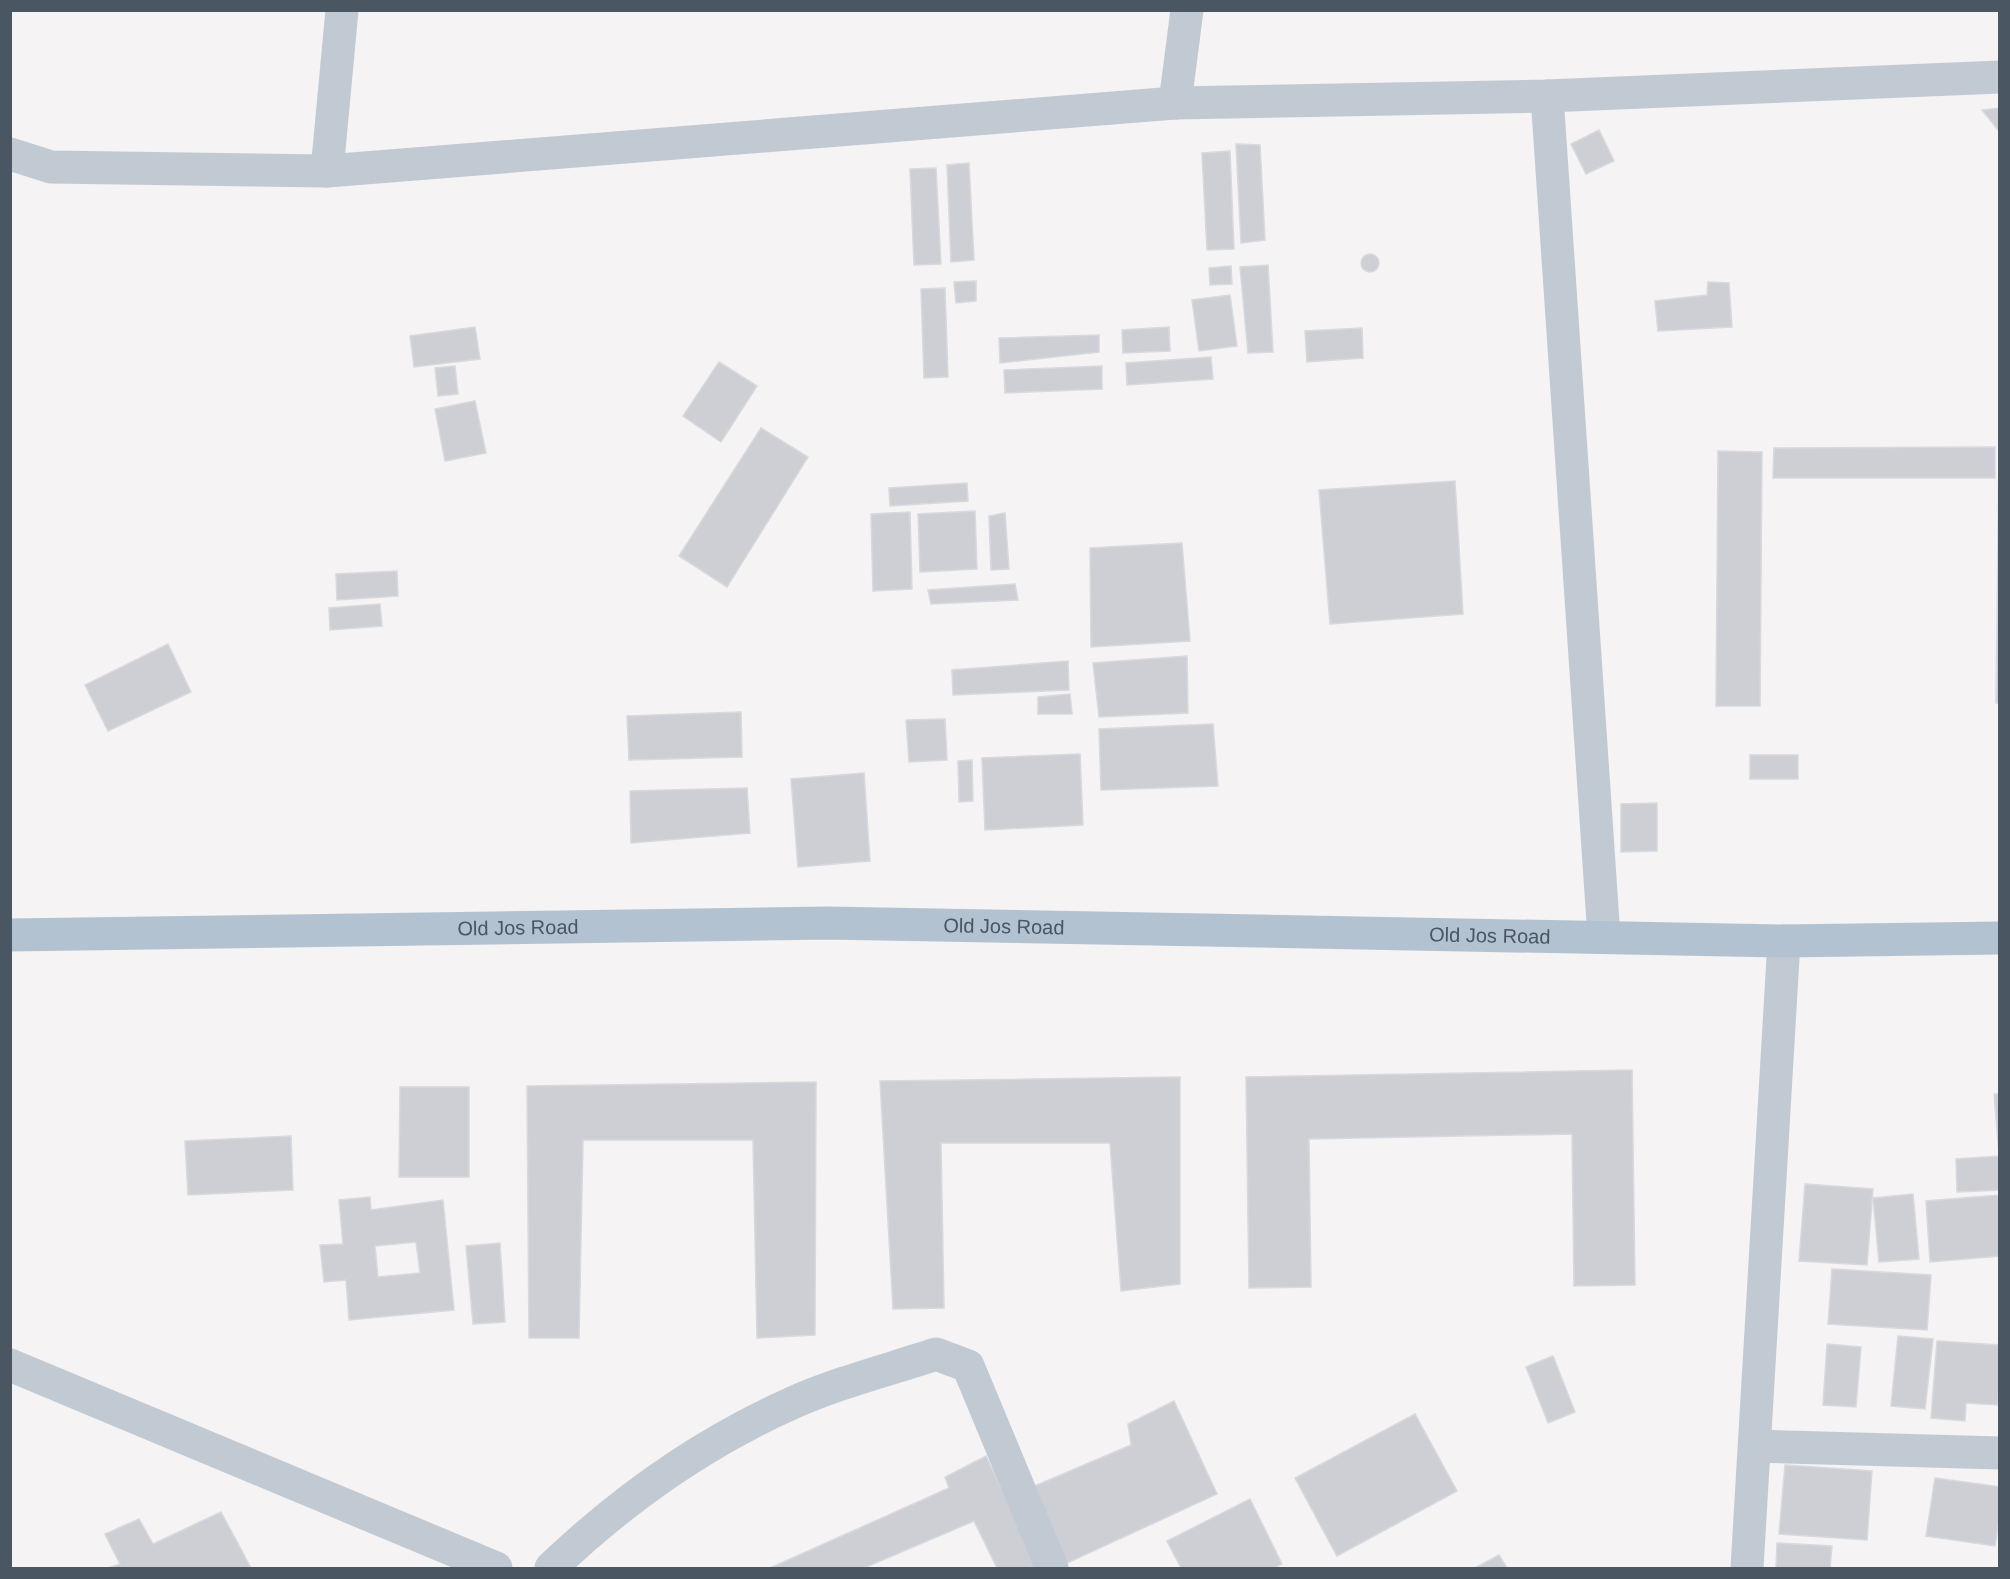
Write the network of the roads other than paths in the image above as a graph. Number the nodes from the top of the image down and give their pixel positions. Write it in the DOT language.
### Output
graph roads {
  1 [pos="342,10"];
  2 [pos="1187,10"];
  3 [pos="2000,77"];
  4 [pos="1547,96"];
  5 [pos="1175,103"];
  6 [pos="10,154"];
  7 [pos="327,171"];
  8 [pos="10,935"];
  9 [pos="1604,937"];
  10 [pos="2000,938"];
  11 [pos="1784,941"];
  12 [pos="10,1365"];
  13 [pos="1755,1446"];
  14 [pos="2000,1453"];
  15 [pos="496,1569"];
  16 [pos="551,1569"];
  17 [pos="1052,1569"];
  18 [pos="1747,1569"];
  1 -- 7 [label="street"];
  2 -- 5 [label="street"];
  3 -- 4 [label="street"];
  4 -- 5 [label="street"];
  4 -- 9 [label="street"];
  5 -- 7 [label="street"];
  6 -- 7 [label="street"];
  8 -- 9 [label="main road, Old Jos Road"];
  9 -- 11 [label="main road, Old Jos Road"];
  10 -- 11 [label="main road, Old Jos Road"];
  11 -- 13 [label="street"];
  12 -- 15 [label="street"];
  13 -- 14 [label="street"];
  13 -- 18 [label="street"];
  16 -- 17 [label="street"];
}
